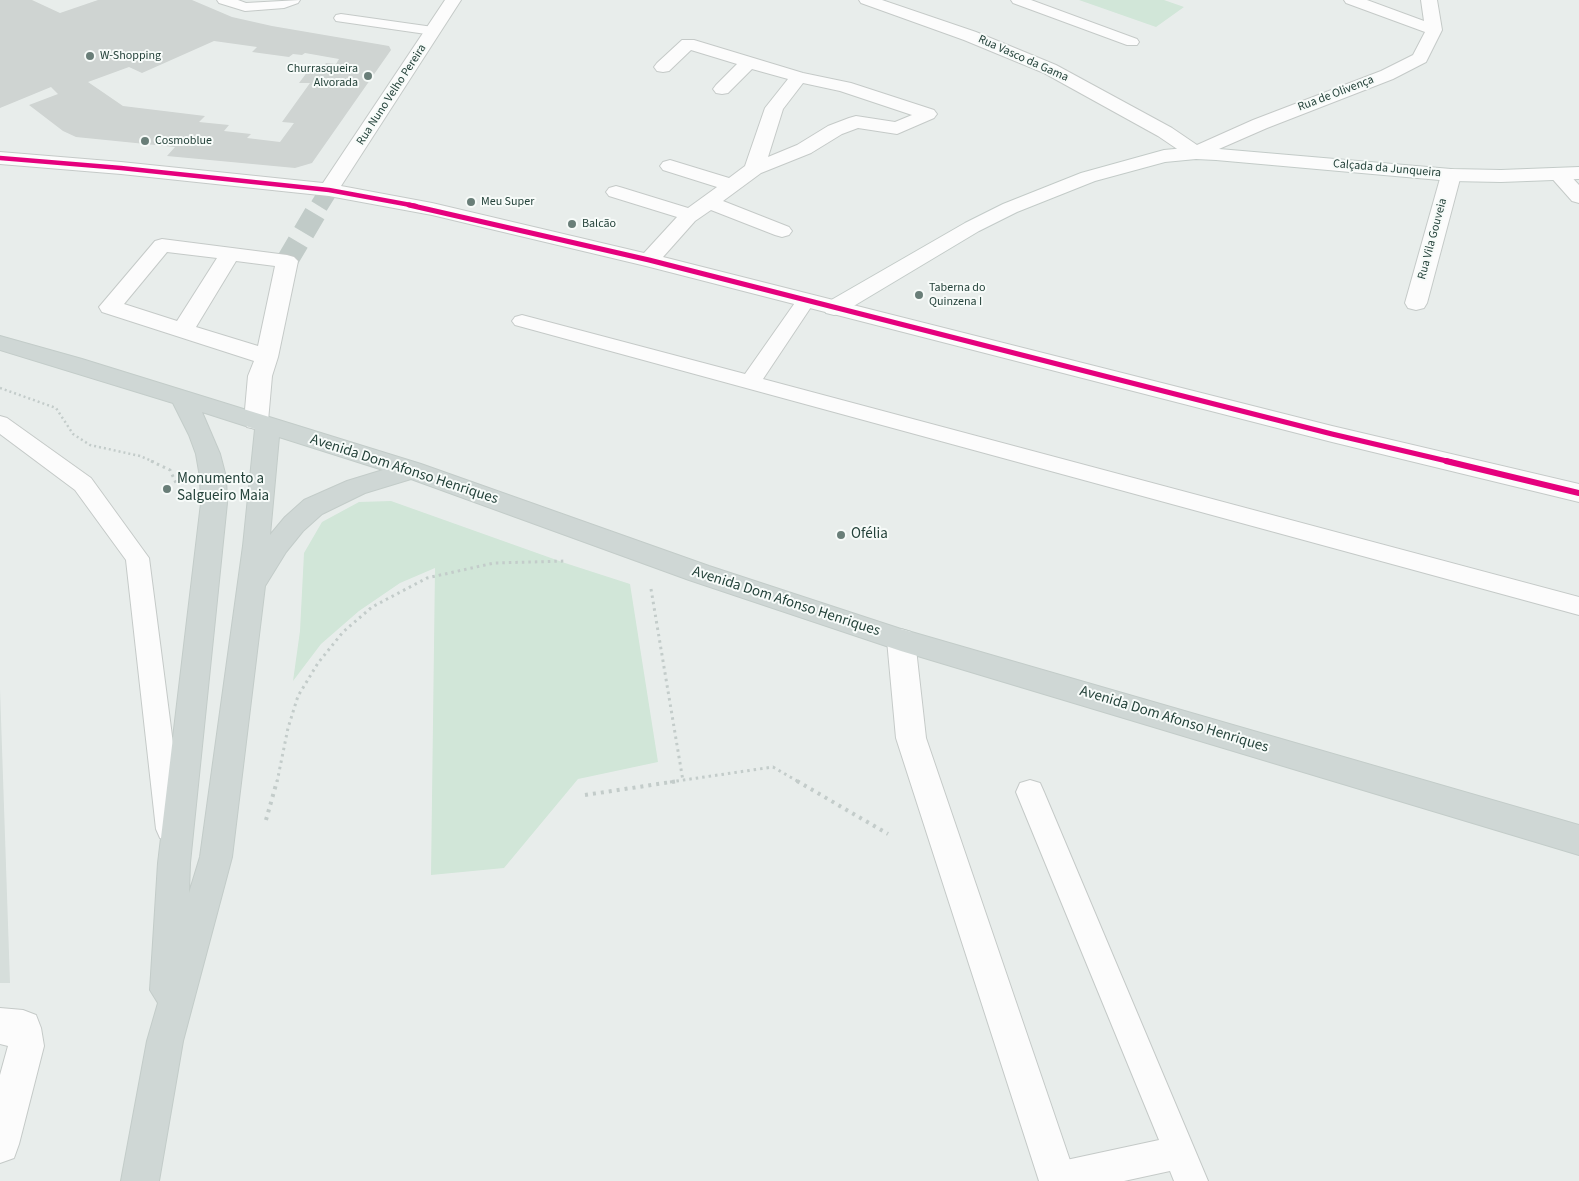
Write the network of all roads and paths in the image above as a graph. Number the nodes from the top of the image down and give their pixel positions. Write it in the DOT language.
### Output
graph roads {
  1 [pos="224,0"];
  2 [pos="293,0"];
  3 [pos="453,0"];
  4 [pos="867,0"];
  5 [pos="1018,0"];
  6 [pos="1352,0"];
  7 [pos="1429,0"];
  8 [pos="341,18"];
  9 [pos="1434,30"];
  10 [pos="433,31"];
  11 [pos="1132,42"];
  12 [pos="749,62"];
  13 [pos="663,67"];
  14 [pos="799,77"];
  15 [pos="722,89"];
  16 [pos="1196,153"];
  17 [pos="0,158"];
  18 [pos="670,166"];
  19 [pos="754,169"];
  20 [pos="1579,173"];
  21 [pos="1558,174"];
  22 [pos="1450,175"];
  23 [pos="732,185"];
  24 [pos="329,190"];
  25 [pos="616,192"];
  26 [pos="1579,197"];
  27 [pos="709,202"];
  28 [pos="691,215"];
  29 [pos="782,231"];
  30 [pos="230,254"];
  31 [pos="649,260"];
  32 [pos="806,301"];
  33 [pos="1416,303"];
  34 [pos="834,308"];
  35 [pos="522,321"];
  36 [pos="183,330"];
  37 [pos="0,343"];
  38 [pos="267,357"];
  39 [pos="750,383"];
  40 [pos="182,398"];
  41 [pos="262,423"];
  42 [pos="0,424"];
  43 [pos="412,470"];
  44 [pos="1579,493"];
  45 [pos="570,561"];
  46 [pos="650,585"];
  47 [pos="250,586"];
  48 [pos="1579,606"];
  49 [pos="901,640"];
  50 [pos="684,780"];
  51 [pos="1030,792"];
  52 [pos="585,795"];
  53 [pos="266,820"];
  54 [pos="888,834"];
  55 [pos="1579,840"];
  56 [pos="174,863"];
  57 [pos="11,1027"];
  58 [pos="166,1041"];
  59 [pos="0,1144"];
  60 [pos="1186,1166"];
  61 [pos="1058,1180"];
  62 [pos="140,1181"];
  1 -- 2 [label="lane"];
  3 -- 10 [label="street, Rua Nuno Velho Pereira"];
  4 -- 16 [label="street, Rua Vasco da Gama"];
  5 -- 11 [label="lane"];
  6 -- 9 [label="street"];
  7 -- 9 [label="street"];
  8 -- 10 [label="lane"];
  9 -- 16 [label="street, Rua de Olivença"];
  10 -- 24 [label="street, Rua Nuno Velho Pereira"];
  12 -- 13 [label="street"];
  12 -- 14 [label="street"];
  12 -- 15 [label="street"];
  14 -- 19 [label="street"];
  14 -- 19 [label="street"];
  16 -- 22 [label="street, Calçada da Junqueira"];
  16 -- 34 [label="street"];
  17 -- 24 [label="street"];
  18 -- 23 [label="street"];
  19 -- 23 [label="street"];
  20 -- 21 [label="street, Calçada da Junqueira"];
  21 -- 22 [label="street, Calçada da Junqueira"];
  21 -- 26 [label="street"];
  22 -- 33 [label="street, Rua Vila Gouveia"];
  23 -- 27 [label="street"];
  24 -- 31 [label="street"];
  25 -- 28 [label="street"];
  27 -- 28 [label="street"];
  27 -- 29 [label="street"];
  28 -- 31 [label="street"];
  30 -- 36 [label="street"];
  30 -- 36 [label="street"];
  30 -- 38 [label="street"];
  31 -- 32 [label="street"];
  32 -- 34 [label="street"];
  32 -- 39 [label="lane"];
  34 -- 44 [label="street"];
  35 -- 39 [label="lane"];
  36 -- 38 [label="street"];
  37 -- 40 [label="main road, Avenida Dom Afonso Henriques"];
  38 -- 41 [label="street"];
  39 -- 48 [label="lane"];
  40 -- 41 [label="main road, Avenida Dom Afonso Henriques"];
  40 -- 56 [label="main road"];
  41 -- 43 [label="main road, Avenida Dom Afonso Henriques"];
  41 -- 47 [label="main road"];
  42 -- 56 [label="lane"];
  43 -- 47 [label="main road"];
  43 -- 49 [label="main road, Avenida Dom Afonso Henriques"];
  45 -- 53 [label="path"];
  46 -- 50 [label="path"];
  47 -- 58 [label="main road"];
  49 -- 55 [label="main road, Avenida Dom Afonso Henriques"];
  49 -- 61 [label="street"];
  50 -- 52 [label="path"];
  50 -- 54 [label="path"];
  51 -- 60 [label="lane"];
  56 -- 58 [label="main road"];
  57 -- 59 [label="street"];
  58 -- 62 [label="main road"];
  60 -- 61 [label="lane"];
}
